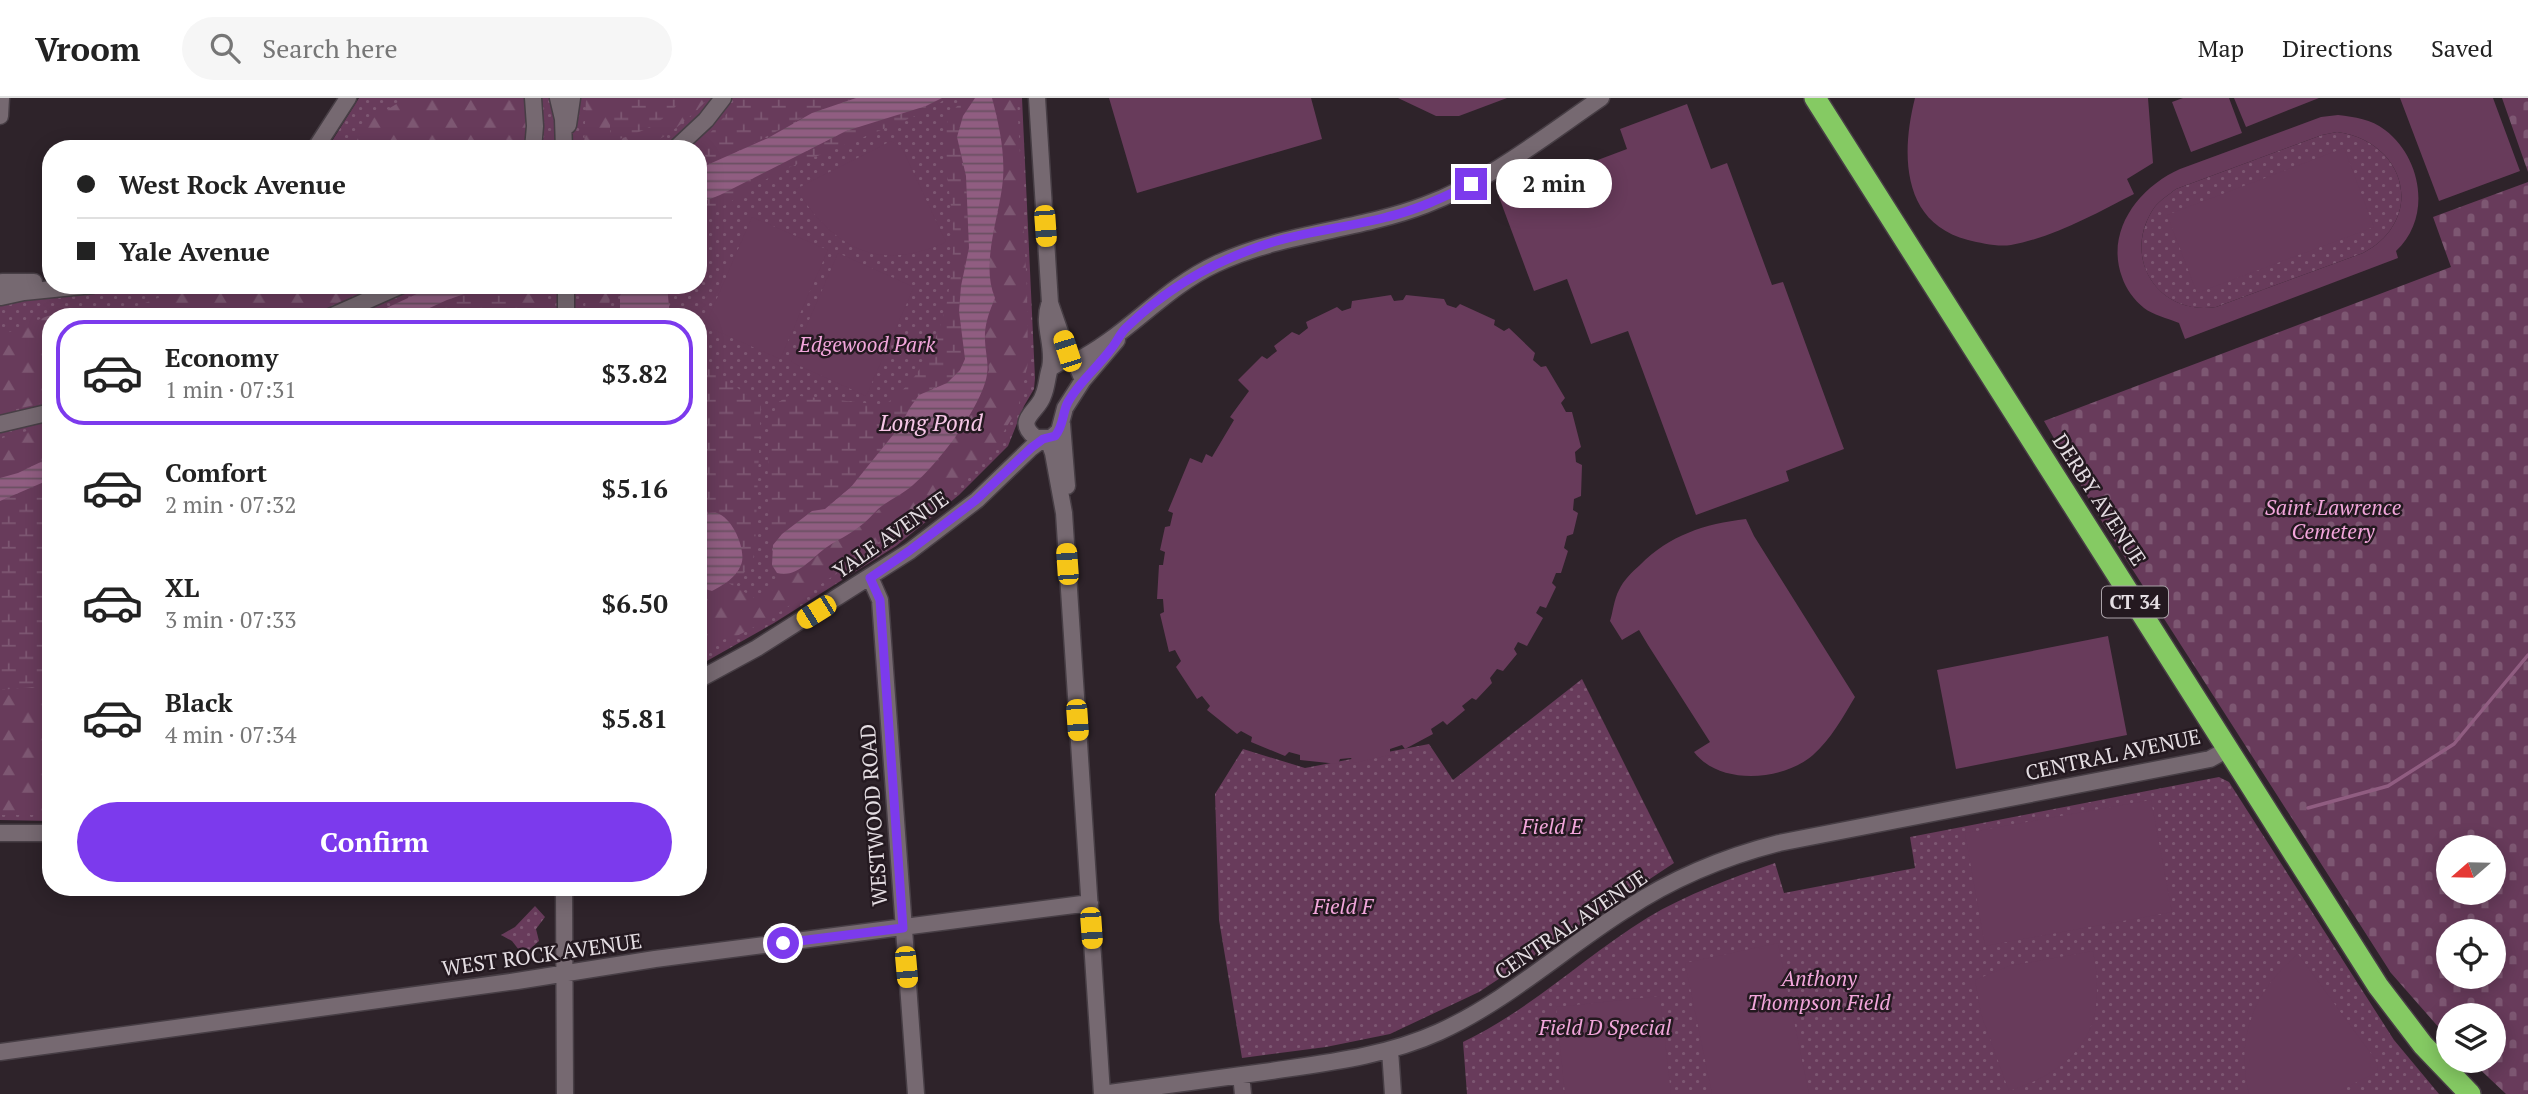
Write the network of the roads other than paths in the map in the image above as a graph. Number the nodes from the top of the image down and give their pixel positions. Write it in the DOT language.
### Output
graph roads {
  1 [pos="2,98"];
  2 [pos="348,98"];
  3 [pos="533,98"];
  4 [pos="558,98"];
  5 [pos="572,98"];
  6 [pos="723,98"];
  7 [pos="1037,98"];
  8 [pos="1601,98"];
  9 [pos="1815,98"];
  10 [pos="0,116"];
  11 [pos="321,140"];
  12 [pos="534,140"];
  13 [pos="565,140"];
  14 [pos="567,140"];
  15 [pos="685,140"];
  16 [pos="42,282"];
  17 [pos="1,289"];
  18 [pos="42,290"];
  19 [pos="382,294"];
  20 [pos="1050,303"];
  21 [pos="350,308"];
  22 [pos="1124,329"];
  23 [pos="1071,362"];
  24 [pos="1050,368"];
  25 [pos="1083,380"];
  26 [pos="42,414"];
  27 [pos="0,424"];
  28 [pos="1062,424"];
  29 [pos="1028,429"];
  30 [pos="1045,439"];
  31 [pos="996,482"];
  32 [pos="1064,513"];
  33 [pos="870,578"];
  34 [pos="707,675"];
  35 [pos="2228,749"];
  36 [pos="0,833"];
  37 [pos="42,833"];
  38 [pos="564,896"];
  39 [pos="1090,903"];
  40 [pos="903,928"];
  41 [pos="565,974"];
  42 [pos="1390,1050"];
  43 [pos="0,1052"];
  44 [pos="1241,1075"];
  45 [pos="565,1094"];
  46 [pos="916,1094"];
  47 [pos="1102,1094"];
  48 [pos="1242,1094"];
  49 [pos="1393,1094"];
  50 [pos="2470,1094"];
  1 -- 10 [label="street"];
  2 -- 11 [label="street"];
  3 -- 12 [label="street"];
  4 -- 13 [label="street"];
  5 -- 14 [label="street"];
  6 -- 15 [label="street"];
  7 -- 20 [label="street"];
  8 -- 22 [label="street"];
  9 -- 35 [label="highway, DERBY AVENUE / CT 34"];
  16 -- 17 [label="street"];
  17 -- 18 [label="street"];
  19 -- 21 [label="street"];
  20 -- 23 [label="street"];
  20 -- 24 [label="street, YALE AVENUE"];
  22 -- 23 [label="street"];
  22 -- 25 [label="street"];
  23 -- 24 [label="street"];
  23 -- 25 [label="street"];
  24 -- 29 [label="street, YALE AVENUE"];
  25 -- 28 [label="street"];
  26 -- 27 [label="street"];
  28 -- 30 [label="street, YALE AVENUE"];
  28 -- 32 [label="street"];
  29 -- 30 [label="street"];
  29 -- 31 [label="street, YALE AVENUE"];
  30 -- 31 [label="street, YALE AVENUE"];
  30 -- 32 [label="street"];
  31 -- 33 [label="street, YALE AVENUE"];
  32 -- 39 [label="street"];
  33 -- 34 [label="street, YALE AVENUE"];
  33 -- 40 [label="street, WESTWOOD ROAD"];
  35 -- 42 [label="street, CENTRAL AVENUE"];
  35 -- 50 [label="highway, DERBY AVENUE / CT 34"];
  36 -- 37 [label="street"];
  38 -- 41 [label="street"];
  39 -- 40 [label="street, WEST ROCK AVENUE"];
  39 -- 47 [label="street"];
  40 -- 41 [label="street, WEST ROCK AVENUE"];
  40 -- 46 [label="street, WESTWOOD ROAD"];
  41 -- 43 [label="street, WEST ROCK AVENUE"];
  41 -- 45 [label="street"];
  42 -- 44 [label="street, CENTRAL AVENUE"];
  42 -- 49 [label="street"];
  44 -- 47 [label="street, CENTRAL AVENUE"];
  44 -- 48 [label="street"];
}
